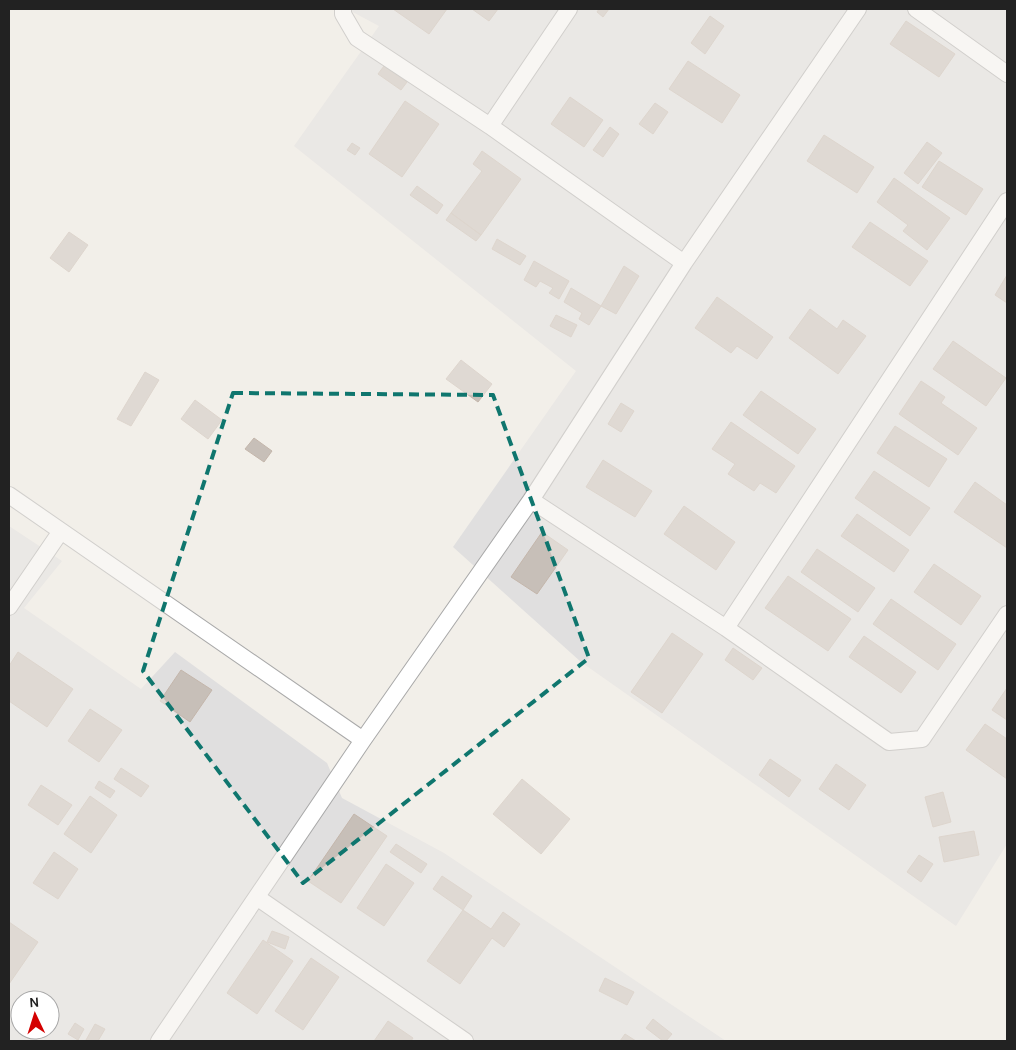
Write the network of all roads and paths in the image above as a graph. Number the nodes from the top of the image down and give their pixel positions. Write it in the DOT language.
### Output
graph roads {
  1 [pos="343,9"];
  2 [pos="569,9"];
  3 [pos="858,9"];
  4 [pos="916,9"];
  5 [pos="1007,74"];
  6 [pos="490,126"];
  7 [pos="1007,201"];
  8 [pos="684,263"];
  9 [pos="9,495"];
  10 [pos="531,500"];
  11 [pos="61,531"];
  12 [pos="9,607"];
  13 [pos="1007,614"];
  14 [pos="726,628"];
  15 [pos="363,740"];
  16 [pos="258,898"];
  17 [pos="159,1041"];
  18 [pos="463,1041"];
  1 -- 6 [label="street"];
  2 -- 6 [label="street"];
  3 -- 8 [label="street"];
  4 -- 5 [label="street"];
  6 -- 8 [label="street"];
  7 -- 14 [label="street"];
  8 -- 10 [label="street"];
  9 -- 11 [label="street"];
  10 -- 14 [label="street"];
  10 -- 15 [label="street"];
  11 -- 12 [label="street"];
  11 -- 15 [label="street"];
  13 -- 14 [label="street"];
  15 -- 16 [label="street"];
  16 -- 17 [label="street"];
  16 -- 18 [label="street"];
}
